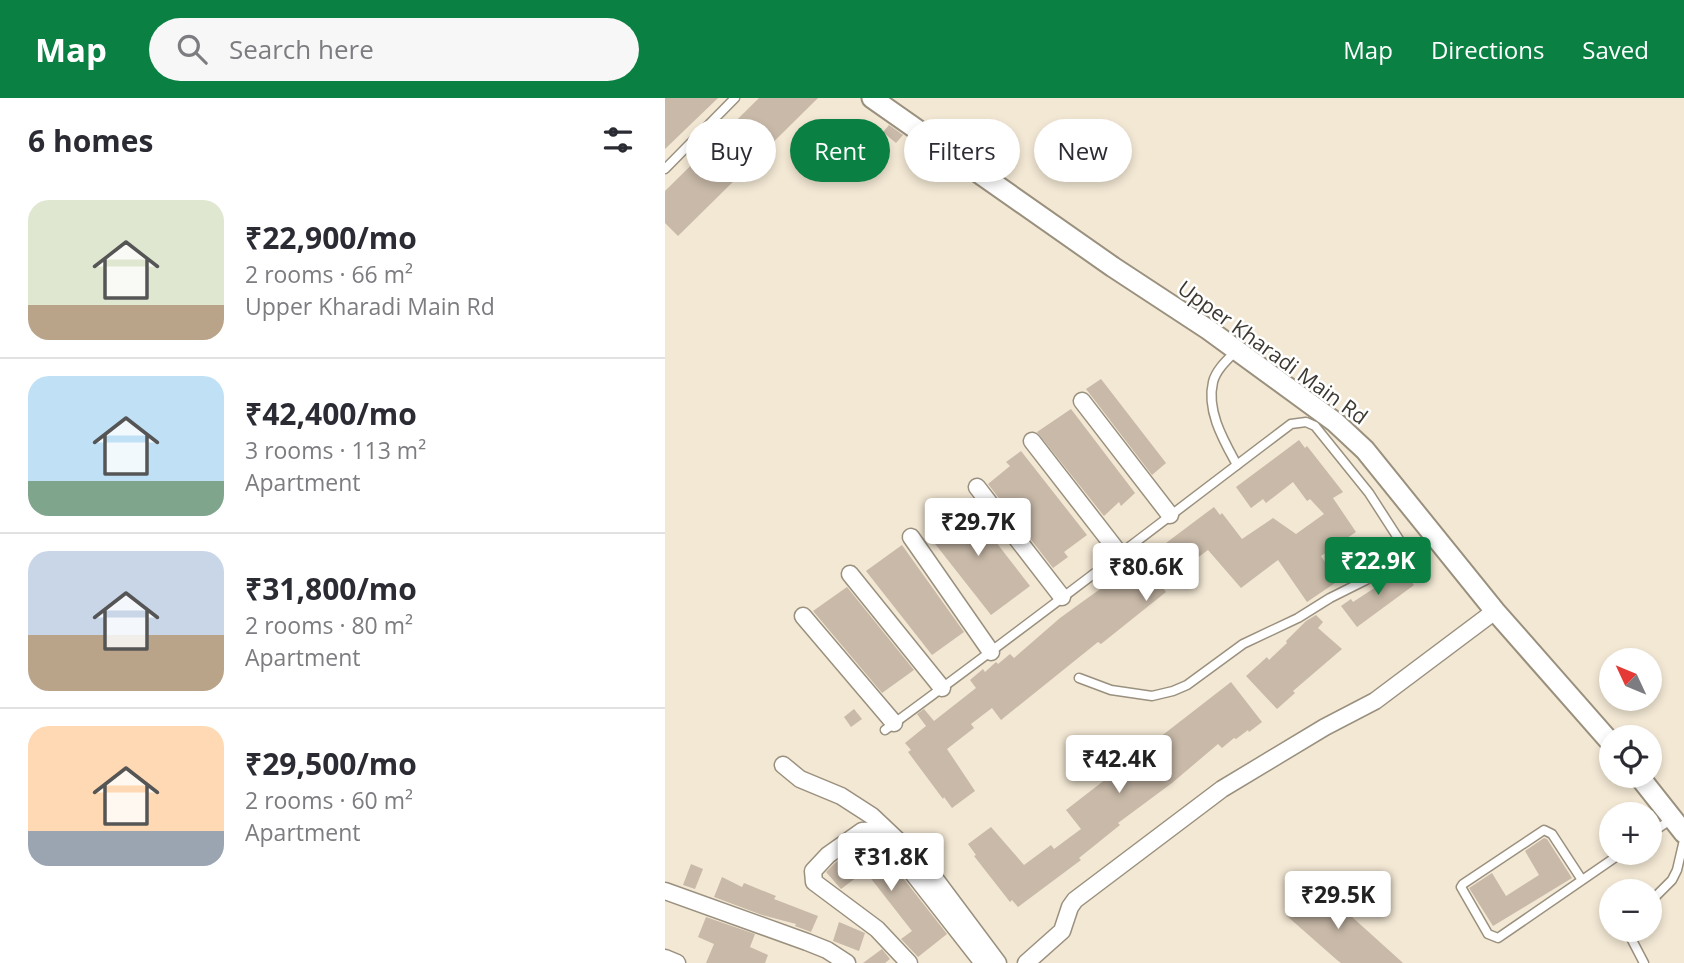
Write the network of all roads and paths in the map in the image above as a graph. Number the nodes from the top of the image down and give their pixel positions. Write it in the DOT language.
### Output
graph roads {
  1 [pos="735,98"];
  2 [pos="871,98"];
  3 [pos="665,169"];
  4 [pos="1237,350"];
  5 [pos="1082,401"];
  6 [pos="1032,441"];
  7 [pos="1237,466"];
  8 [pos="977,487"];
  9 [pos="1170,516"];
  10 [pos="911,537"];
  11 [pos="1119,553"];
  12 [pos="850,575"];
  13 [pos="1062,597"];
  14 [pos="1495,611"];
  15 [pos="803,616"];
  16 [pos="991,652"];
  17 [pos="1079,678"];
  18 [pos="942,688"];
  19 [pos="889,726"];
  20 [pos="1599,729"];
  21 [pos="783,765"];
  22 [pos="1648,788"];
  23 [pos="1678,826"];
  24 [pos="1684,840"];
  25 [pos="1604,865"];
  26 [pos="1582,880"];
  27 [pos="1662,890"];
  28 [pos="665,891"];
  29 [pos="1633,942"];
  30 [pos="665,958"];
  31 [pos="976,961"];
  32 [pos="677,963"];
  33 [pos="847,963"];
  34 [pos="909,963"];
  35 [pos="998,963"];
  36 [pos="1026,963"];
  37 [pos="1644,963"];
  1 -- 3 [label="lane"];
  2 -- 4 [label="street, Upper Kharadi Main Rd"];
  4 -- 7 [label="lane"];
  4 -- 14 [label="street, Upper Kharadi Main Rd"];
  5 -- 9 [label="street"];
  6 -- 11 [label="street"];
  7 -- 9 [label="lane"];
  7 -- 17 [label="lane"];
  8 -- 13 [label="street"];
  9 -- 11 [label="lane"];
  10 -- 16 [label="street"];
  11 -- 13 [label="lane"];
  12 -- 18 [label="street"];
  13 -- 16 [label="lane"];
  14 -- 20 [label="street, Upper Kharadi Main Rd"];
  14 -- 36 [label="street"];
  15 -- 19 [label="street"];
  16 -- 18 [label="lane"];
  18 -- 19 [label="lane"];
  21 -- 35 [label="street"];
  22 -- 23 [label="street"];
  24 -- 27 [label="lane"];
  25 -- 26 [label="lane"];
  26 -- 26 [label="lane"];
  28 -- 33 [label="street"];
  29 -- 37 [label="lane"];
  30 -- 32 [label="street"];
  31 -- 34 [label="street"];
}
